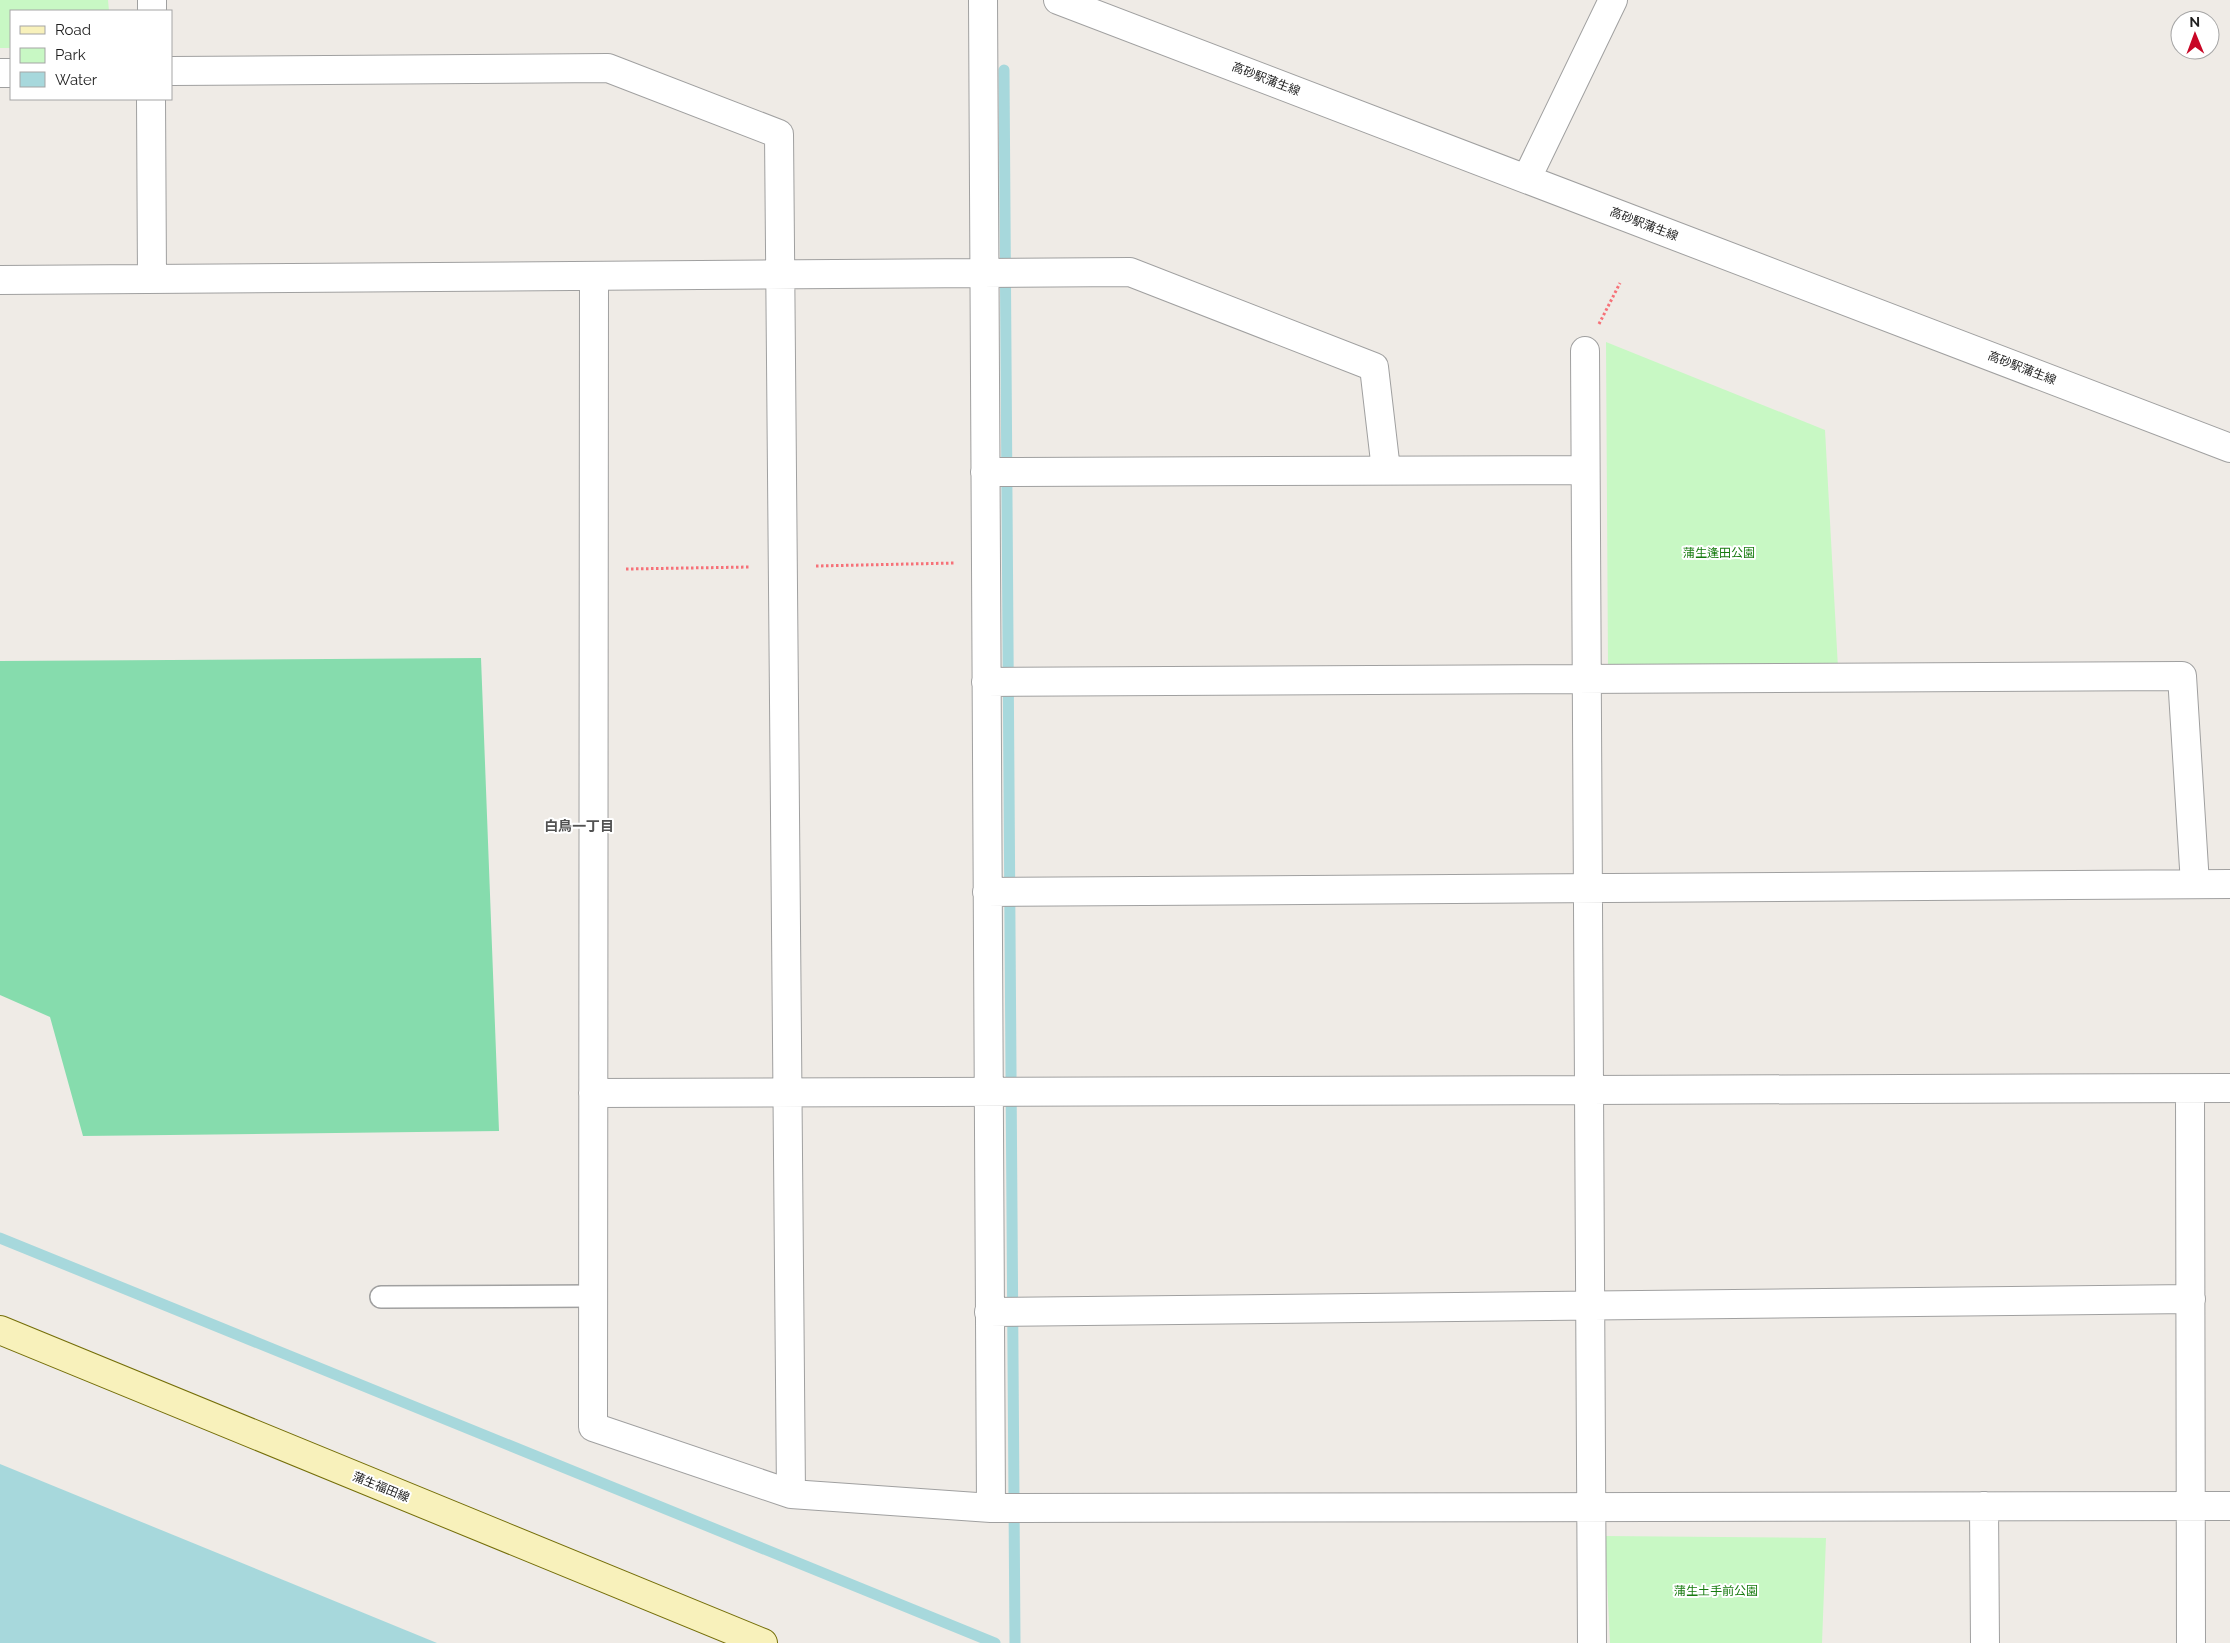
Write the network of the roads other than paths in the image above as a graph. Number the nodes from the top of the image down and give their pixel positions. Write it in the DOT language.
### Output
graph roads {
  1 [pos="984,0"];
  2 [pos="1058,0"];
  3 [pos="1613,0"];
  4 [pos="172,71"];
  5 [pos="151,100"];
  6 [pos="1527,178"];
  7 [pos="998,273"];
  8 [pos="780,274"];
  9 [pos="594,276"];
  10 [pos="152,279"];
  11 [pos="0,280"];
  12 [pos="1585,351"];
  13 [pos="2230,448"];
  14 [pos="1386,470"];
  15 [pos="1586,470"];
  16 [pos="1000,472"];
  17 [pos="1587,679"];
  18 [pos="1002,682"];
  19 [pos="2195,884"];
  20 [pos="2230,884"];
  21 [pos="1588,888"];
  22 [pos="1002,891"];
  23 [pos="2190,1088"];
  24 [pos="2230,1088"];
  25 [pos="1589,1090"];
  26 [pos="1004,1092"];
  27 [pos="593,1093"];
  28 [pos="787,1093"];
  29 [pos="593,1296"];
  30 [pos="381,1297"];
  31 [pos="2191,1299"];
  32 [pos="1590,1305"];
  33 [pos="1005,1312"];
  34 [pos="0,1330"];
  35 [pos="791,1494"];
  36 [pos="1984,1506"];
  37 [pos="2191,1506"];
  38 [pos="2230,1506"];
  39 [pos="1007,1507"];
  40 [pos="1591,1507"];
  41 [pos="763,1643"];
  42 [pos="1592,1643"];
  43 [pos="1985,1643"];
  44 [pos="2191,1643"];
  1 -- 7 [label="street"];
  2 -- 6 [label="street, 高砂駅蒲生線"];
  3 -- 6 [label="street"];
  4 -- 8 [label="street"];
  5 -- 10 [label="street"];
  6 -- 13 [label="street, 高砂駅蒲生線"];
  7 -- 8 [label="street"];
  7 -- 14 [label="street"];
  7 -- 16 [label="street"];
  8 -- 9 [label="street"];
  8 -- 28 [label="street"];
  9 -- 10 [label="street"];
  9 -- 27 [label="street"];
  10 -- 11 [label="street"];
  12 -- 15 [label="street"];
  14 -- 15 [label="street"];
  14 -- 16 [label="street"];
  15 -- 17 [label="street"];
  16 -- 18 [label="street"];
  17 -- 18 [label="street"];
  17 -- 19 [label="street"];
  17 -- 21 [label="street"];
  18 -- 22 [label="street"];
  19 -- 20 [label="street"];
  19 -- 21 [label="street"];
  21 -- 22 [label="street"];
  21 -- 25 [label="street"];
  22 -- 26 [label="street"];
  23 -- 24 [label="street"];
  23 -- 25 [label="street"];
  23 -- 31 [label="street"];
  25 -- 26 [label="street"];
  25 -- 32 [label="street"];
  26 -- 28 [label="street"];
  26 -- 33 [label="street"];
  27 -- 28 [label="street"];
  27 -- 29 [label="street"];
  28 -- 35 [label="street"];
  29 -- 30 [label="lane"];
  29 -- 35 [label="street"];
  31 -- 32 [label="street"];
  31 -- 37 [label="street"];
  32 -- 33 [label="street"];
  32 -- 40 [label="street"];
  33 -- 39 [label="street"];
  34 -- 41 [label="main road, 蒲生福田線"];
  35 -- 39 [label="street"];
  36 -- 37 [label="street"];
  36 -- 40 [label="street"];
  36 -- 43 [label="street"];
  37 -- 38 [label="street"];
  37 -- 44 [label="street"];
  39 -- 40 [label="street"];
  40 -- 42 [label="street"];
}
